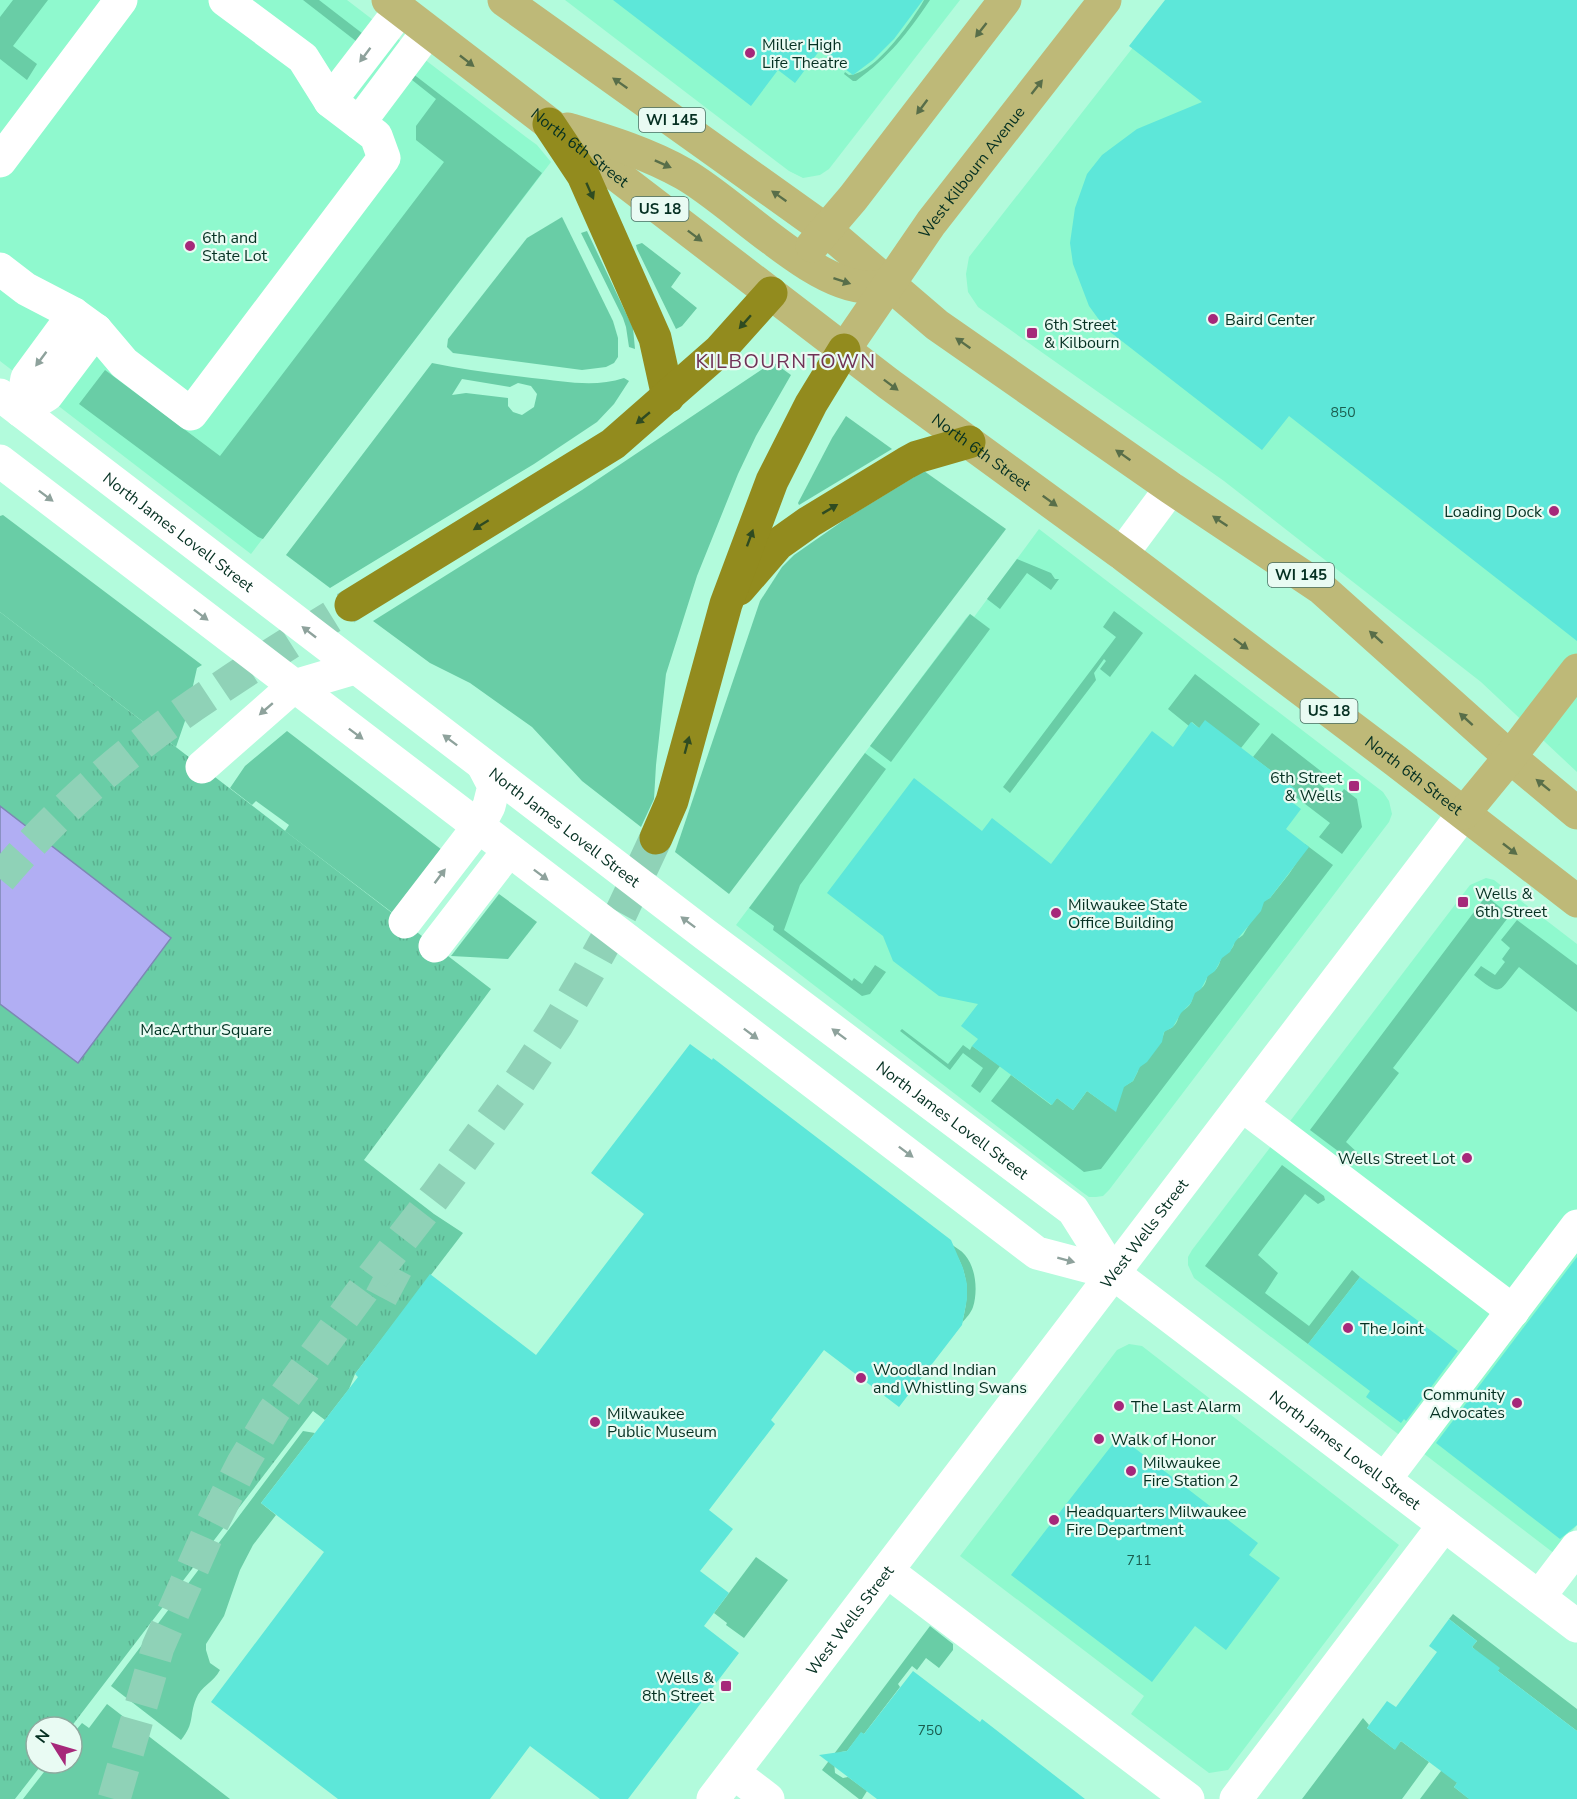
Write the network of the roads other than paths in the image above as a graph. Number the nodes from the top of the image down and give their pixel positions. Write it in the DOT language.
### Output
graph roads {
  1 [pos="121,0"];
  2 [pos="225,0"];
  3 [pos="504,0"];
  4 [pos="1005,0"];
  5 [pos="1105,0"];
  6 [pos="394,5"];
  7 [pos="428,31"];
  8 [pos="330,101"];
  9 [pos="359,123"];
  10 [pos="549,124"];
  11 [pos="0,161"];
  12 [pos="826,230"];
  13 [pos="800,260"];
  14 [pos="0,269"];
  15 [pos="888,285"];
  16 [pos="771,293"];
  17 [pos="85,322"];
  18 [pos="844,350"];
  19 [pos="668,397"];
  20 [pos="11,403"];
  21 [pos="969,442"];
  22 [pos="0,461"];
  23 [pos="1171,488"];
  24 [pos="1122,554"];
  25 [pos="726,604"];
  26 [pos="351,605"];
  27 [pos="355,668"];
  28 [pos="1577,670"];
  29 [pos="294,686"];
  30 [pos="1510,757"];
  31 [pos="202,767"];
  32 [pos="484,767"];
  33 [pos="1464,813"];
  34 [pos="1577,813"];
  35 [pos="478,827"];
  36 [pos="656,838"];
  37 [pos="509,850"];
  38 [pos="1577,901"];
  39 [pos="405,922"];
  40 [pos="435,946"];
  41 [pos="1242,1105"];
  42 [pos="1577,1226"];
  43 [pos="1113,1273"];
  44 [pos="1513,1311"];
  45 [pos="1385,1479"];
  46 [pos="1444,1525"];
  47 [pos="1577,1547"];
  48 [pos="887,1570"];
  49 [pos="1539,1597"];
  50 [pos="1577,1626"];
  51 [pos="734,1773"];
  52 [pos="713,1799"];
  53 [pos="768,1799"];
  54 [pos="1188,1799"];
  55 [pos="1236,1799"];
  1 -- 11 [label="street"];
  2 -- 8 [label="street"];
  12 -- 3 [label="main road, WI 145, one-way"];
  4 -- 12 [label="main road, one-way"];
  15 -- 5 [label="main road, West Kilbourn Avenue, one-way"];
  6 -- 7 [label="main road, North 6th Street / US 18"];
  6 -- 8 [label="street, one-way"];
  7 -- 9 [label="street"];
  7 -- 10 [label="main road, North 6th Street / US 18, one-way"];
  8 -- 9 [label="street"];
  9 -- 17 [label="street"];
  10 -- 13 [label="main road, one-way"];
  10 -- 16 [label="main road, North 6th Street / US 18, one-way"];
  10 -- 19 [label="highway, one-way"];
  12 -- 13 [label="main road"];
  12 -- 15 [label="main road, WI 145"];
  13 -- 15 [label="main road, one-way"];
  13 -- 16 [label="main road"];
  14 -- 17 [label="street"];
  15 -- 18 [label="main road, West Kilbourn Avenue"];
  23 -- 15 [label="main road, WI 145, one-way"];
  16 -- 18 [label="main road, North 6th Street / US 18"];
  16 -- 19 [label="highway, one-way"];
  17 -- 20 [label="street"];
  18 -- 21 [label="main road, North 6th Street / US 18, one-way"];
  25 -- 18 [label="highway, one-way"];
  19 -- 26 [label="highway, one-way"];
  27 -- 20 [label="street, North James Lovell Street, one-way"];
  21 -- 24 [label="main road, North 6th Street / US 18, one-way"];
  25 -- 21 [label="highway, one-way"];
  22 -- 29 [label="street, North James Lovell Street, one-way"];
  23 -- 24 [label="street"];
  30 -- 23 [label="main road, WI 145, one-way"];
  24 -- 33 [label="main road, North 6th Street / US 18, one-way"];
  36 -- 25 [label="highway, one-way"];
  27 -- 29 [label="street"];
  32 -- 27 [label="street, North James Lovell Street, one-way"];
  28 -- 30 [label="main road, West Wells Street"];
  29 -- 31 [label="street, one-way"];
  29 -- 35 [label="street, North James Lovell Street, one-way"];
  30 -- 33 [label="main road, West Wells Street"];
  34 -- 30 [label="main road, one-way"];
  32 -- 35 [label="street"];
  43 -- 32 [label="street, North James Lovell Street, one-way"];
  33 -- 38 [label="main road, North 6th Street, one-way"];
  33 -- 41 [label="street, West Wells Street"];
  35 -- 37 [label="street, North James Lovell Street"];
  39 -- 35 [label="street, one-way"];
  37 -- 40 [label="street"];
  37 -- 43 [label="street, North James Lovell Street, one-way"];
  41 -- 43 [label="street, West Wells Street"];
  41 -- 44 [label="street"];
  42 -- 44 [label="street"];
  43 -- 45 [label="street, North James Lovell Street"];
  43 -- 48 [label="street, West Wells Street"];
  44 -- 45 [label="street"];
  45 -- 46 [label="street, North James Lovell Street"];
  46 -- 49 [label="street, North James Lovell Street"];
  46 -- 55 [label="street"];
  47 -- 49 [label="street"];
  48 -- 51 [label="street, West Wells Street"];
  48 -- 54 [label="street"];
  49 -- 50 [label="street, North James Lovell Street"];
  51 -- 52 [label="street, West Wells Street"];
  51 -- 53 [label="street"];
}
